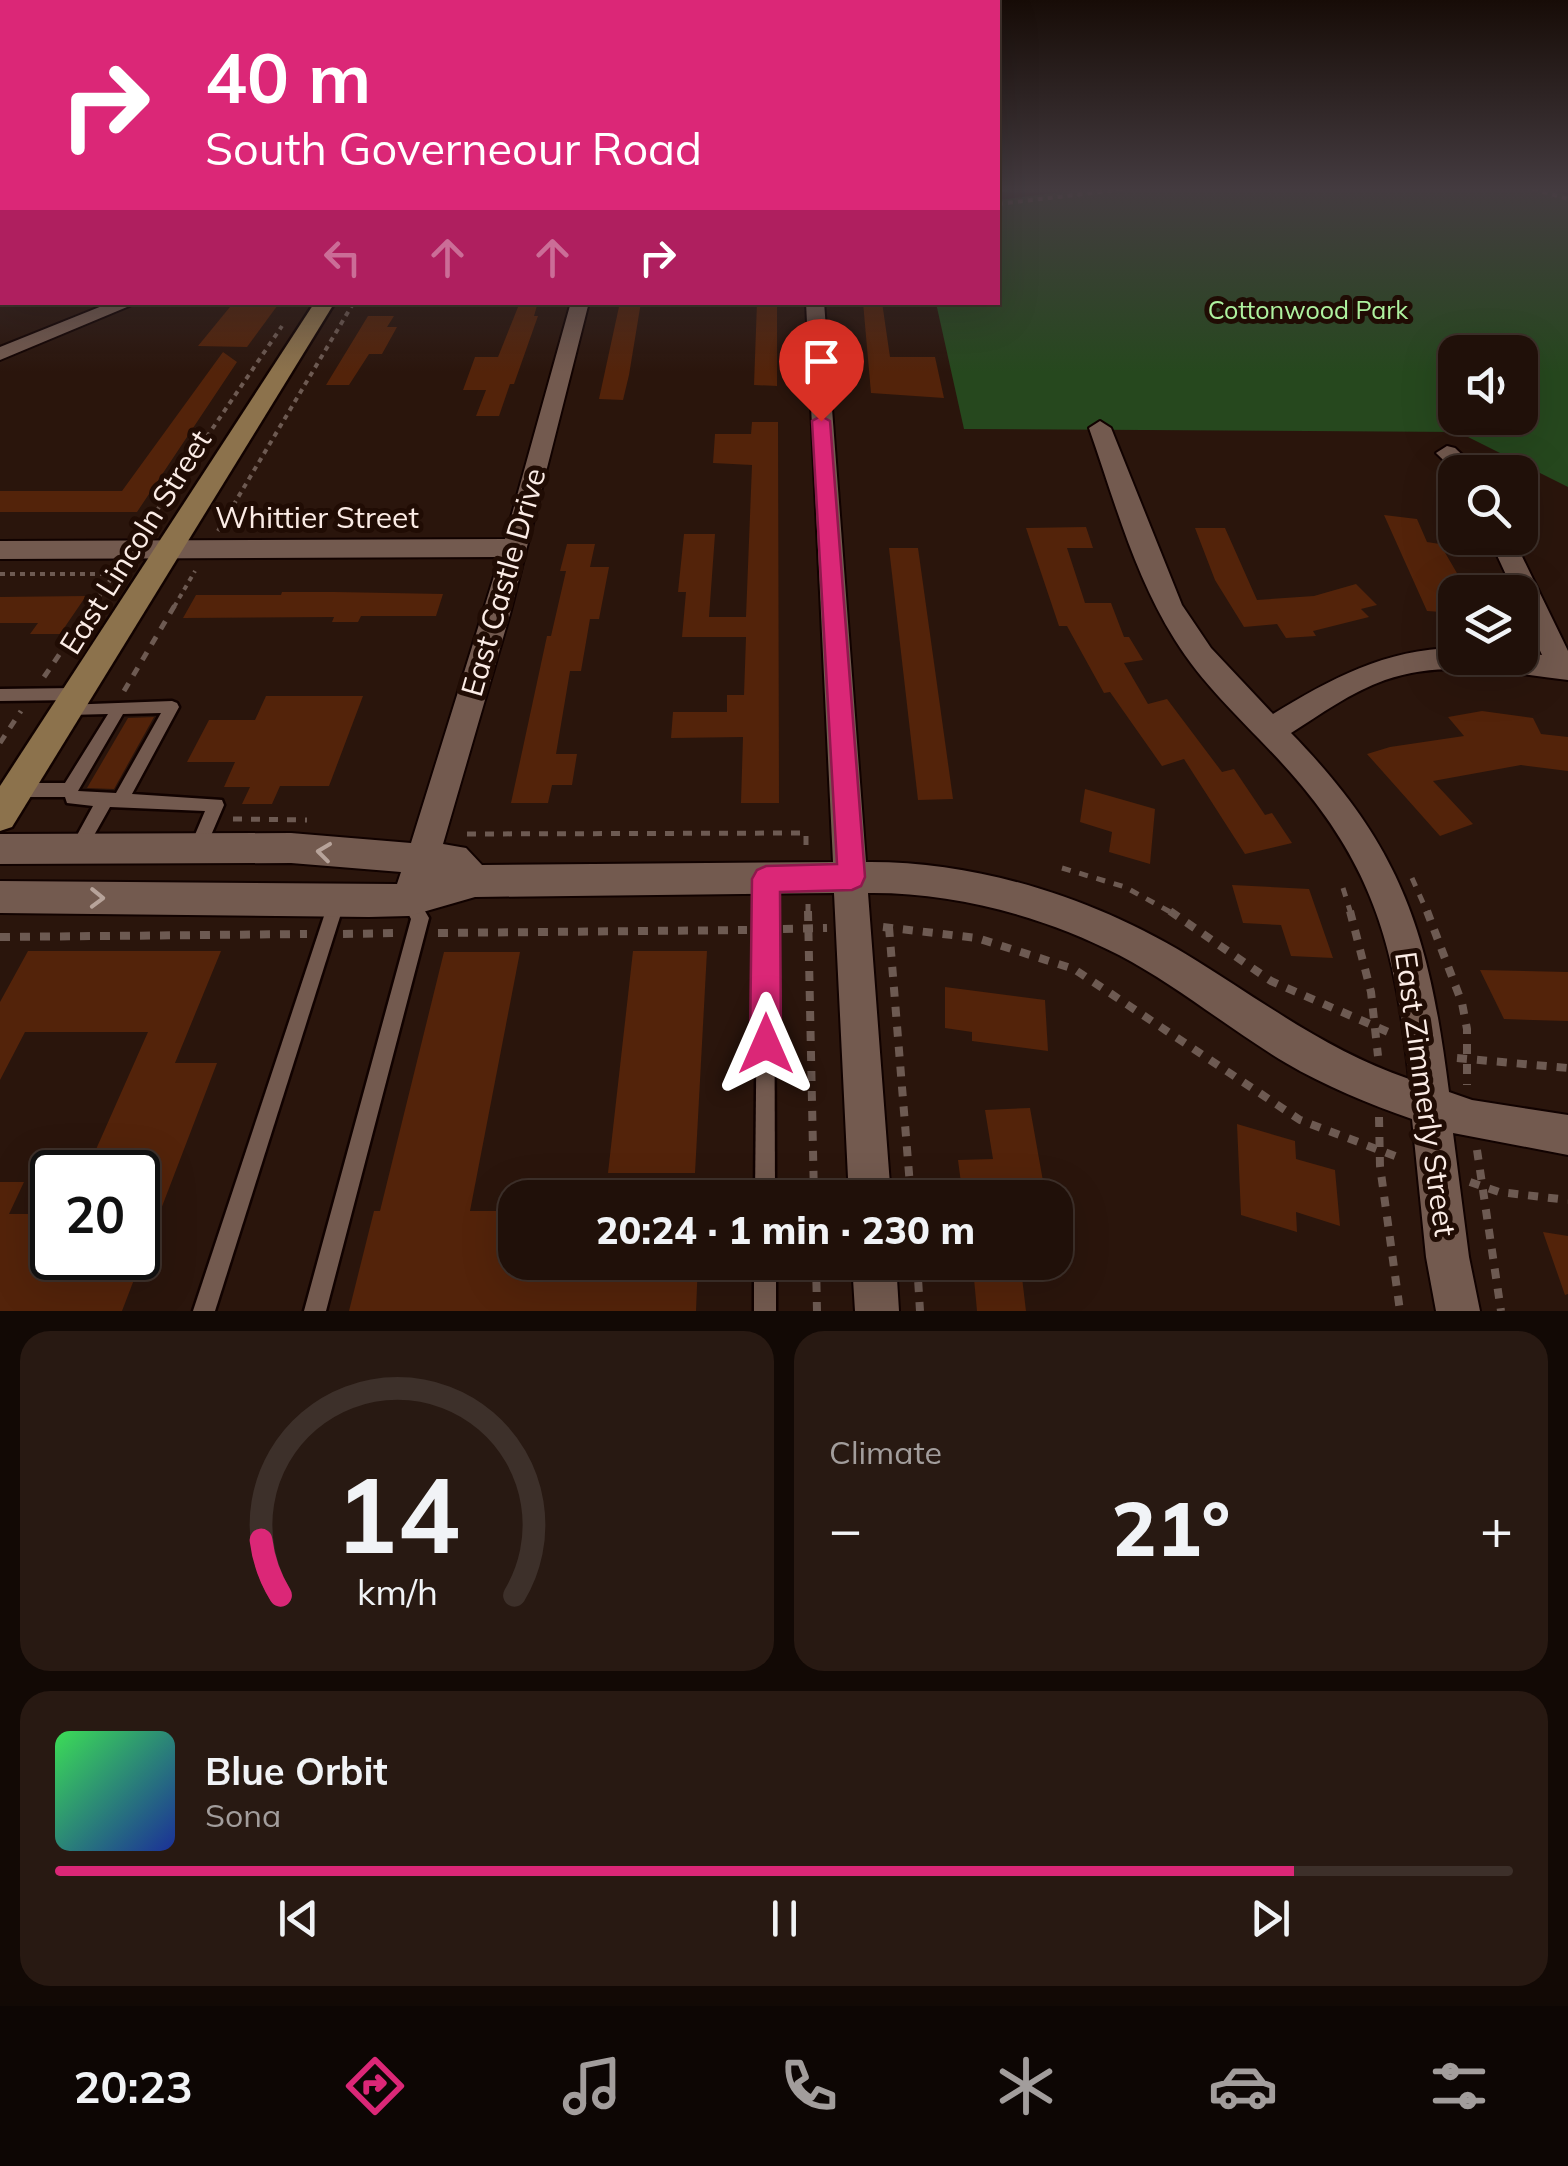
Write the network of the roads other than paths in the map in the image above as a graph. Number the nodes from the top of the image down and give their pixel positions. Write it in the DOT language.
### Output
graph roads {
  1 [pos="122,305"];
  2 [pos="323,305"];
  3 [pos="579,305"];
  4 [pos="814,305"];
  5 [pos="0,354"];
  6 [pos="1100,428"];
  7 [pos="515,548"];
  8 [pos="168,549"];
  9 [pos="0,550"];
  10 [pos="1509,555"];
  11 [pos="1566,669"];
  12 [pos="0,695"];
  13 [pos="72,701"];
  14 [pos="116,708"];
  15 [pos="1270,730"];
  16 [pos="16,790"];
  17 [pos="69,790"];
  18 [pos="112,800"];
  19 [pos="0,816"];
  20 [pos="77,848"];
  21 [pos="0,849"];
  22 [pos="197,849"];
  23 [pos="421,859"];
  24 [pos="852,877"];
  25 [pos="766,879"];
  26 [pos="475,882"];
  27 [pos="0,896"];
  28 [pos="338,900"];
  29 [pos="408,900"];
  30 [pos="1430,1106"];
  31 [pos="1568,1135"];
  32 [pos="765,1180"];
  33 [pos="869,1180"];
  34 [pos="765,1280"];
  35 [pos="875,1280"];
  36 [pos="204,1311"];
  37 [pos="315,1311"];
  38 [pos="765,1311"];
  39 [pos="877,1311"];
  40 [pos="1458,1311"];
  1 -- 5 [label="street"];
  2 -- 8 [label="street, East Lincoln Street"];
  3 -- 7 [label="street, East Castle Drive"];
  4 -- 24 [label="street"];
  6 -- 15 [label="street, East Zimmerly Street"];
  7 -- 8 [label="street, Whittier Street"];
  7 -- 23 [label="street, East Castle Drive"];
  8 -- 9 [label="street, Whittier Street"];
  8 -- 13 [label="street, East Lincoln Street"];
  10 -- 11 [label="street"];
  11 -- 15 [label="street"];
  12 -- 13 [label="lane"];
  13 -- 14 [label="lane"];
  13 -- 16 [label="street, East Lincoln Street"];
  14 -- 17 [label="lane"];
  14 -- 18 [label="lane"];
  15 -- 30 [label="street, East Zimmerly Street"];
  16 -- 17 [label="lane"];
  16 -- 19 [label="street, East Lincoln Street"];
  17 -- 18 [label="lane"];
  18 -- 20 [label="lane"];
  18 -- 22 [label="lane"];
  20 -- 21 [label="street"];
  20 -- 22 [label="street"];
  23 -- 22 [label="street, one-way"];
  23 -- 26 [label="street"];
  23 -- 29 [label="street, East Castle Drive"];
  24 -- 25 [label="street"];
  24 -- 30 [label="street"];
  24 -- 33 [label="street"];
  25 -- 26 [label="street"];
  25 -- 32 [label="lane"];
  26 -- 29 [label="street"];
  27 -- 28 [label="street, one-way"];
  28 -- 29 [label="street"];
  28 -- 36 [label="lane"];
  29 -- 37 [label="lane"];
  30 -- 31 [label="street"];
  30 -- 40 [label="street, East Zimmerly Street"];
  34 -- 38 [label="lane"];
  35 -- 39 [label="street"];
}
